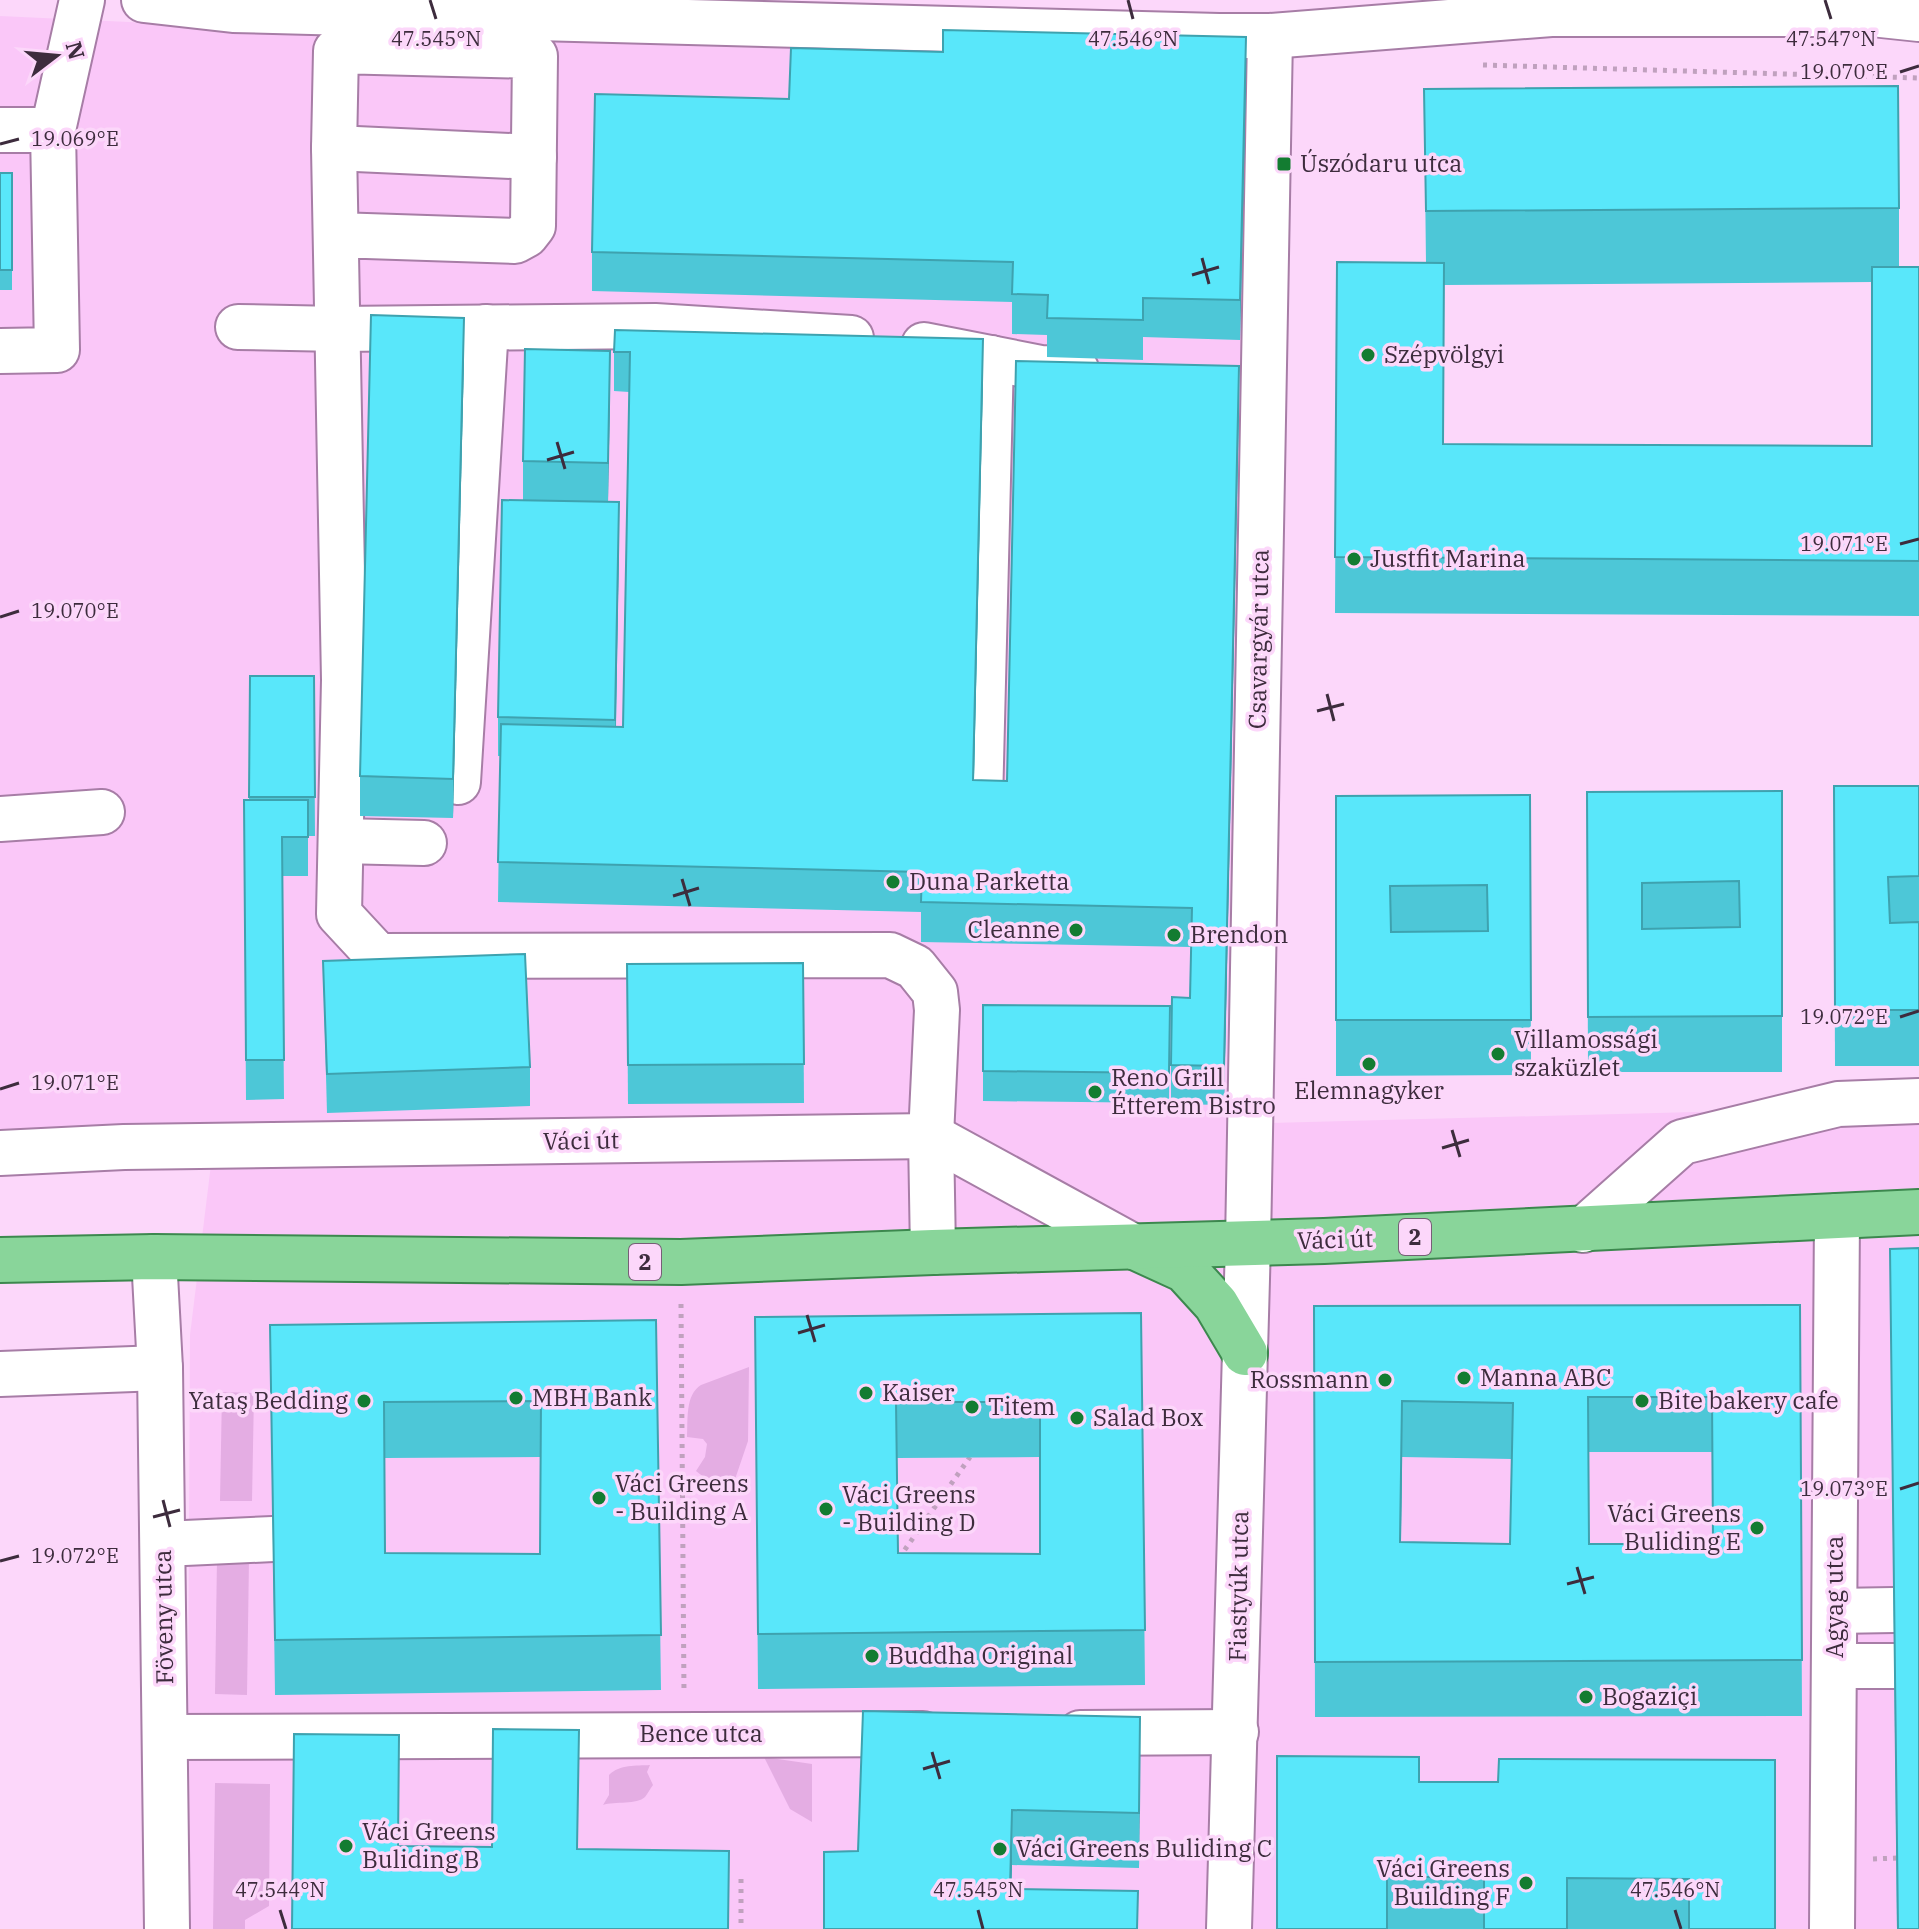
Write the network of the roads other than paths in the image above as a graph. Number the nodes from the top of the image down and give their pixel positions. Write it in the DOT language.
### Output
graph roads {
  1 [pos="82,0"];
  2 [pos="144,0"];
  3 [pos="1919,3"];
  4 [pos="254,5"];
  5 [pos="1872,14"];
  6 [pos="1919,19"];
  7 [pos="1270,36"];
  8 [pos="0,130"];
  9 [pos="53,130"];
  10 [pos="334,148"];
  11 [pos="534,157"];
  12 [pos="336,235"];
  13 [pos="238,327"];
  14 [pos="486,327"];
  15 [pos="338,329"];
  16 [pos="0,351"];
  17 [pos="991,358"];
  18 [pos="1120,369"];
  19 [pos="458,782"];
  20 [pos="980,803"];
  21 [pos="102,812"];
  22 [pos="0,819"];
  23 [pos="341,841"];
  24 [pos="424,843"];
  25 [pos="1919,1101"];
  26 [pos="931,1136"];
  27 [pos="0,1153"];
  28 [pos="1919,1212"];
  29 [pos="1837,1216"];
  30 [pos="1583,1230"];
  31 [pos="1248,1243"];
  32 [pos="1134,1247"];
  33 [pos="933,1252"];
  34 [pos="154,1257"];
  35 [pos="0,1260"];
  36 [pos="1245,1353"];
  37 [pos="160,1368"];
  38 [pos="0,1374"];
  39 [pos="273,1539"];
  40 [pos="163,1544"];
  41 [pos="1894,1610"];
  42 [pos="1835,1611"];
  43 [pos="1834,1666"];
  44 [pos="1894,1666"];
  45 [pos="1236,1732"];
  46 [pos="955,1733"];
  47 [pos="1048,1733"];
  48 [pos="166,1737"];
  49 [pos="167,1929"];
  50 [pos="1229,1929"];
  51 [pos="1832,1929"];
  1 -- 9 [label="street"];
  2 -- 4 [label="street"];
  3 -- 5 [label="street"];
  4 -- 7 [label="street"];
  5 -- 6 [label="street"];
  5 -- 7 [label="street"];
  7 -- 31 [label="street, Csavargyár utca"];
  8 -- 9 [label="street"];
  9 -- 16 [label="street"];
  10 -- 11 [label="street"];
  10 -- 11 [label="street"];
  10 -- 12 [label="street"];
  11 -- 12 [label="street"];
  12 -- 15 [label="street"];
  13 -- 15 [label="street"];
  14 -- 15 [label="street"];
  14 -- 17 [label="street"];
  14 -- 19 [label="street"];
  15 -- 23 [label="street"];
  17 -- 18 [label="street"];
  17 -- 20 [label="street"];
  21 -- 22 [label="street"];
  23 -- 24 [label="street"];
  23 -- 26 [label="street"];
  25 -- 30 [label="street"];
  26 -- 27 [label="street, Váci út"];
  26 -- 32 [label="street, Váci út"];
  26 -- 33 [label="street"];
  28 -- 29 [label="main road, Váci út / 2"];
  29 -- 30 [label="main road, Váci út / 2"];
  29 -- 42 [label="street, Agyag utca"];
  30 -- 31 [label="main road, Váci út / 2"];
  31 -- 32 [label="main road, Váci út / 2"];
  31 -- 36 [label="street, Fiastyúk utca"];
  32 -- 33 [label="main road, Váci út / 2"];
  32 -- 36 [label="main road"];
  33 -- 34 [label="main road, Váci út / 2"];
  34 -- 35 [label="main road, Váci út / 2"];
  34 -- 37 [label="street, Föveny utca"];
  36 -- 45 [label="street, Fiastyúk utca"];
  37 -- 38 [label="street"];
  37 -- 40 [label="street, Föveny utca"];
  39 -- 40 [label="street"];
  40 -- 48 [label="street, Föveny utca"];
  41 -- 42 [label="street"];
  42 -- 43 [label="street, Agyag utca"];
  43 -- 44 [label="street"];
  43 -- 51 [label="street, Agyag utca"];
  45 -- 47 [label="street"];
  45 -- 50 [label="street, Fiastyúk utca"];
  46 -- 48 [label="street, Bence utca"];
  48 -- 49 [label="street, Föveny utca"];
}
